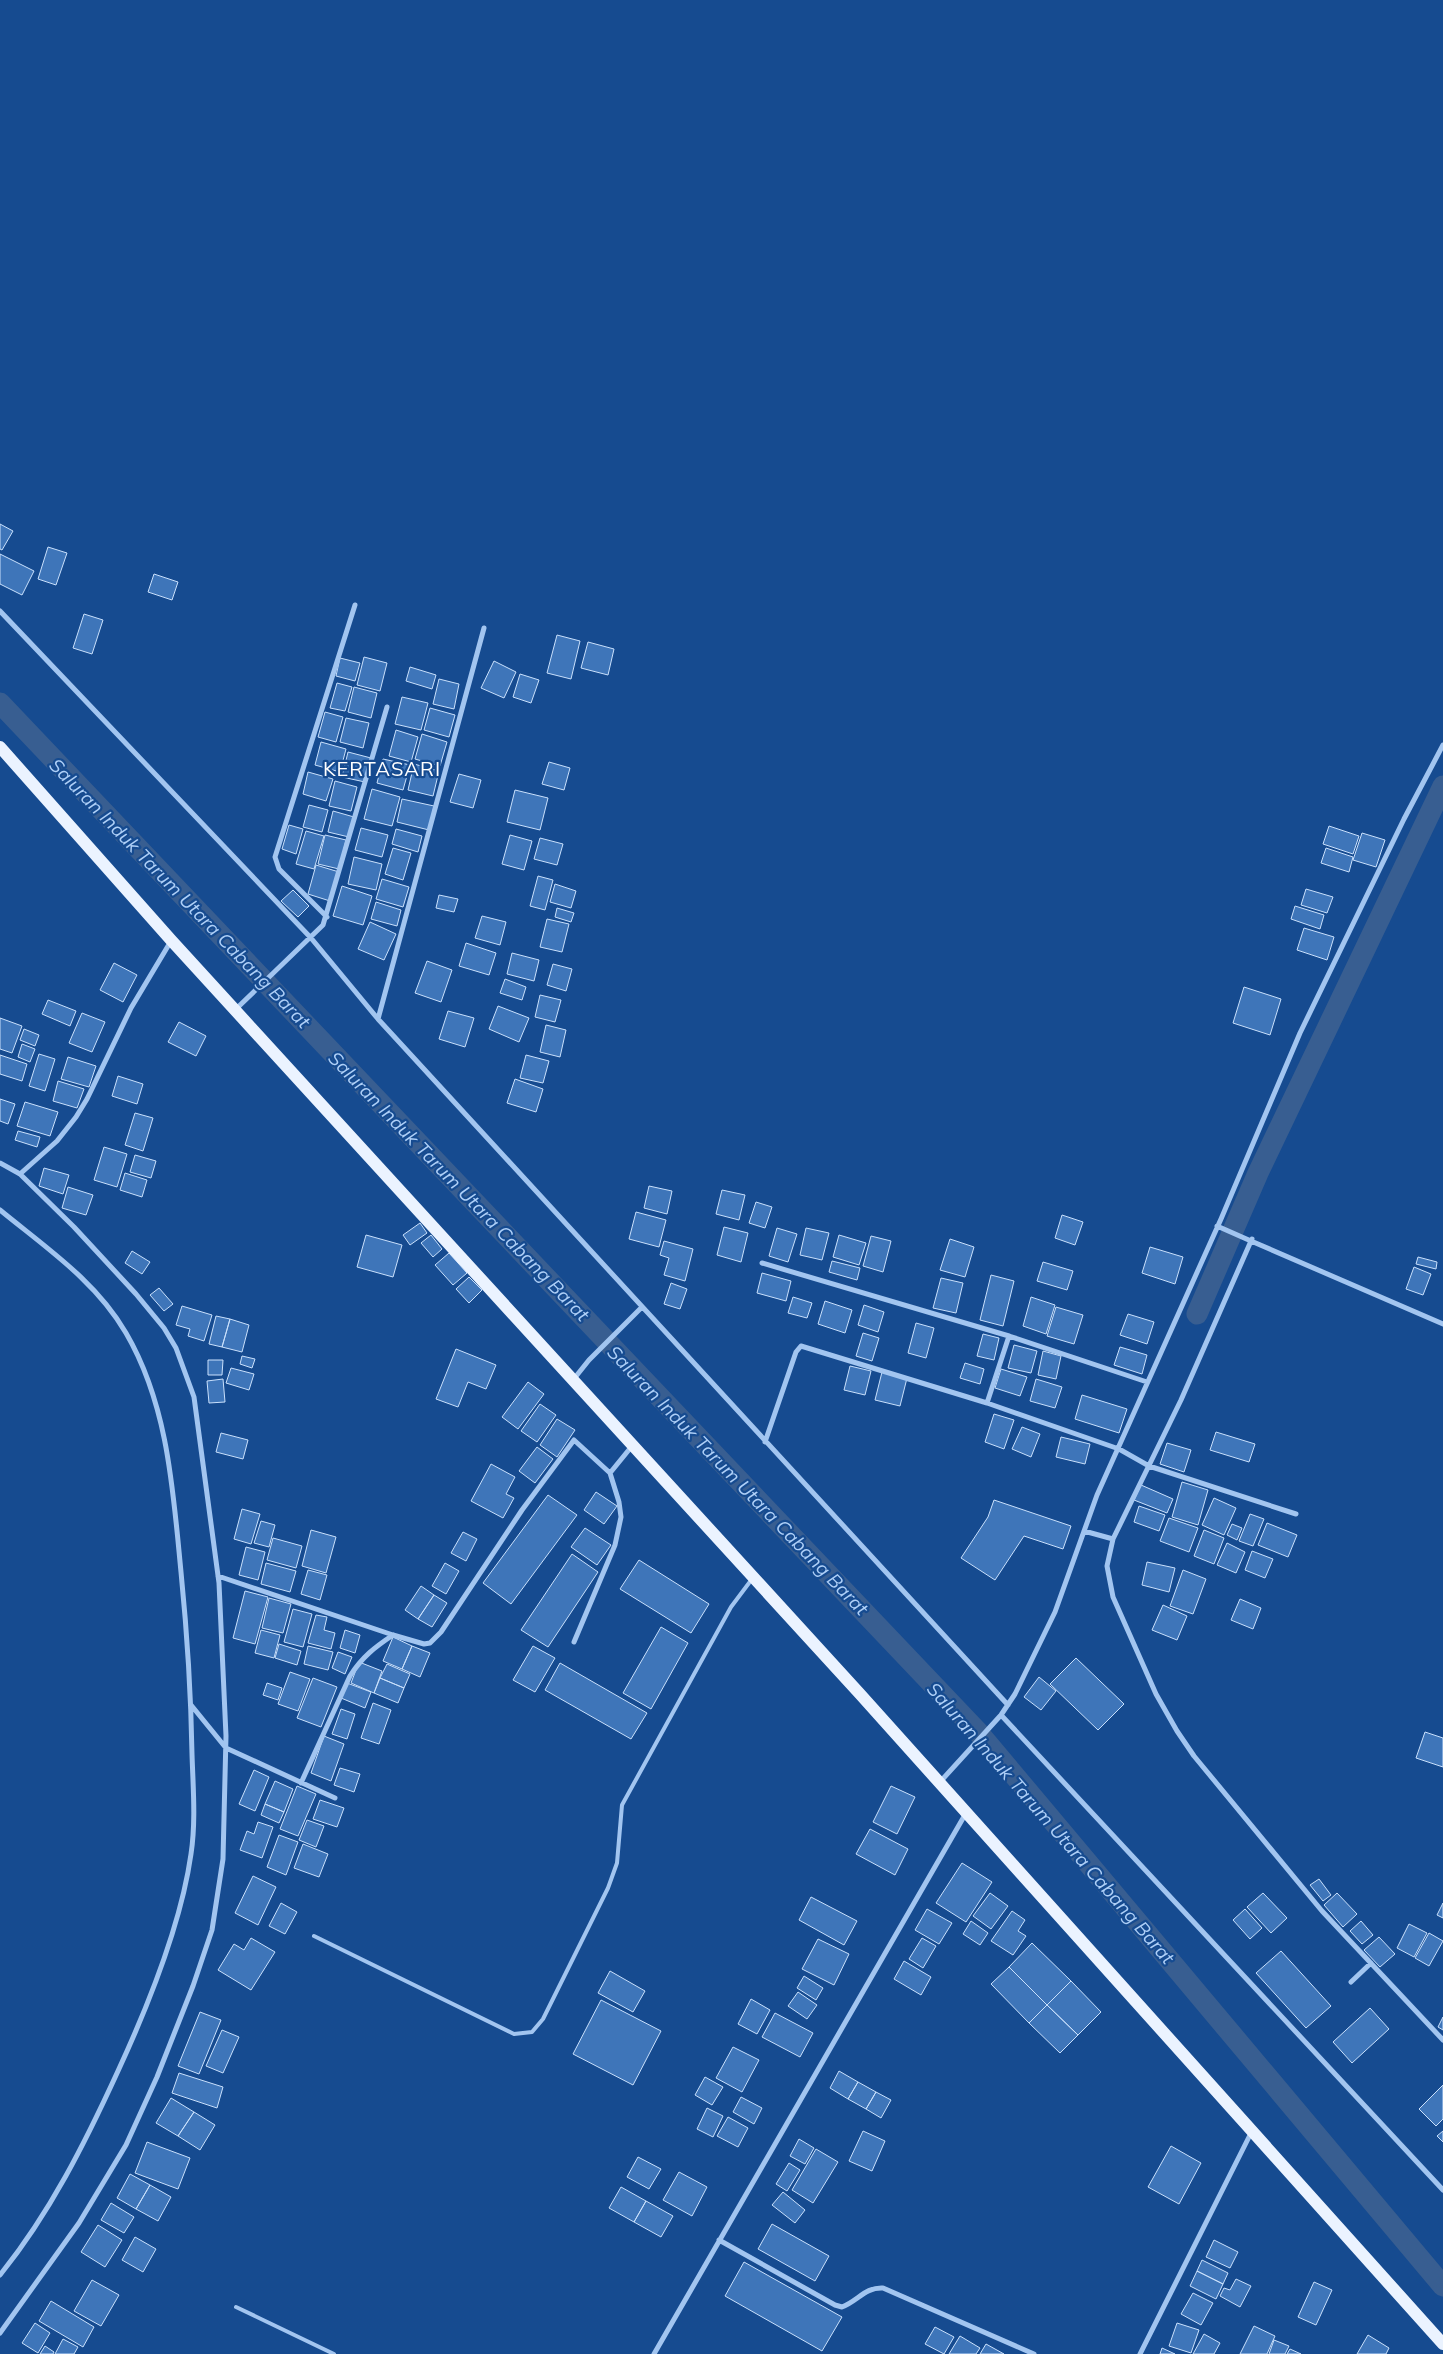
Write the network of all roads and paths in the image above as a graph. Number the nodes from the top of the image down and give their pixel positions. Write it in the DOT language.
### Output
graph roads {
  1 [pos="354,605"];
  2 [pos="0,611"];
  3 [pos="484,628"];
  4 [pos="388,707"];
  5 [pos="1443,745"];
  6 [pos="0,747"];
  7 [pos="327,917"];
  8 [pos="311,938"];
  9 [pos="171,940"];
  10 [pos="236,1009"];
  11 [pos="378,1019"];
  12 [pos="0,1164"];
  13 [pos="20,1174"];
  14 [pos="0,1210"];
  15 [pos="1220,1228"];
  16 [pos="1250,1240"];
  17 [pos="762,1263"];
  18 [pos="641,1308"];
  19 [pos="1443,1324"];
  20 [pos="1009,1336"];
  21 [pos="572,1381"];
  22 [pos="1147,1382"];
  23 [pos="987,1403"];
  24 [pos="765,1442"];
  25 [pos="630,1448"];
  26 [pos="1119,1449"];
  27 [pos="1146,1465"];
  28 [pos="611,1472"];
  29 [pos="1296,1514"];
  30 [pos="1086,1531"];
  31 [pos="1113,1539"];
  32 [pos="218,1576"];
  33 [pos="749,1582"];
  34 [pos="393,1635"];
  35 [pos="574,1642"];
  36 [pos="191,1704"];
  37 [pos="1008,1705"];
  38 [pos="1001,1715"];
  39 [pos="226,1748"];
  40 [pos="301,1783"];
  41 [pos="939,1783"];
  42 [pos="335,1798"];
  43 [pos="966,1812"];
  44 [pos="314,1936"];
  45 [pos="1369,1964"];
  46 [pos="1351,1982"];
  47 [pos="1443,2040"];
  48 [pos="1252,2130"];
  49 [pos="1443,2190"];
  50 [pos="719,2240"];
  51 [pos="0,2275"];
  52 [pos="236,2307"];
  53 [pos="0,2333"];
  54 [pos="1443,2344"];
  55 [pos="334,2354"];
  56 [pos="654,2354"];
  57 [pos="1034,2354"];
  58 [pos="1140,2354"];
  1 -- 7 [label="street"];
  2 -- 8 [label="street"];
  3 -- 11 [label="street"];
  4 -- 7 [label="street"];
  5 -- 15 [label="street"];
  6 -- 9 [label="main road"];
  7 -- 8 [label="street"];
  8 -- 10 [label="street"];
  8 -- 11 [label="street"];
  9 -- 10 [label="main road"];
  9 -- 13 [label="street"];
  10 -- 21 [label="main road"];
  11 -- 18 [label="street"];
  12 -- 13 [label="street"];
  13 -- 32 [label="street"];
  14 -- 36 [label="street"];
  15 -- 16 [label="street"];
  15 -- 22 [label="street"];
  16 -- 19 [label="street"];
  16 -- 27 [label="street"];
  17 -- 20 [label="street"];
  18 -- 21 [label="street"];
  18 -- 24 [label="street"];
  20 -- 22 [label="street"];
  20 -- 23 [label="street"];
  21 -- 25 [label="main road"];
  22 -- 26 [label="street"];
  23 -- 24 [label="street"];
  23 -- 26 [label="street"];
  24 -- 37 [label="street"];
  25 -- 28 [label="street"];
  25 -- 33 [label="main road"];
  26 -- 27 [label="street"];
  26 -- 30 [label="street"];
  27 -- 29 [label="street"];
  27 -- 31 [label="street"];
  28 -- 34 [label="street"];
  28 -- 35 [label="street"];
  30 -- 31 [label="street"];
  30 -- 37 [label="street"];
  31 -- 45 [label="street"];
  32 -- 34 [label="street"];
  32 -- 39 [label="street"];
  33 -- 41 [label="main road"];
  33 -- 44 [label="lane"];
  34 -- 40 [label="street"];
  36 -- 39 [label="street"];
  36 -- 51 [label="street"];
  37 -- 38 [label="street"];
  38 -- 41 [label="street"];
  38 -- 49 [label="street"];
  39 -- 40 [label="street"];
  39 -- 53 [label="street"];
  40 -- 42 [label="street"];
  41 -- 43 [label="main road"];
  43 -- 48 [label="main road"];
  43 -- 50 [label="street"];
  45 -- 46 [label="street"];
  45 -- 47 [label="street"];
  48 -- 54 [label="main road"];
  48 -- 58 [label="street"];
  50 -- 56 [label="street"];
  50 -- 57 [label="street"];
  52 -- 55 [label="lane"];
}
